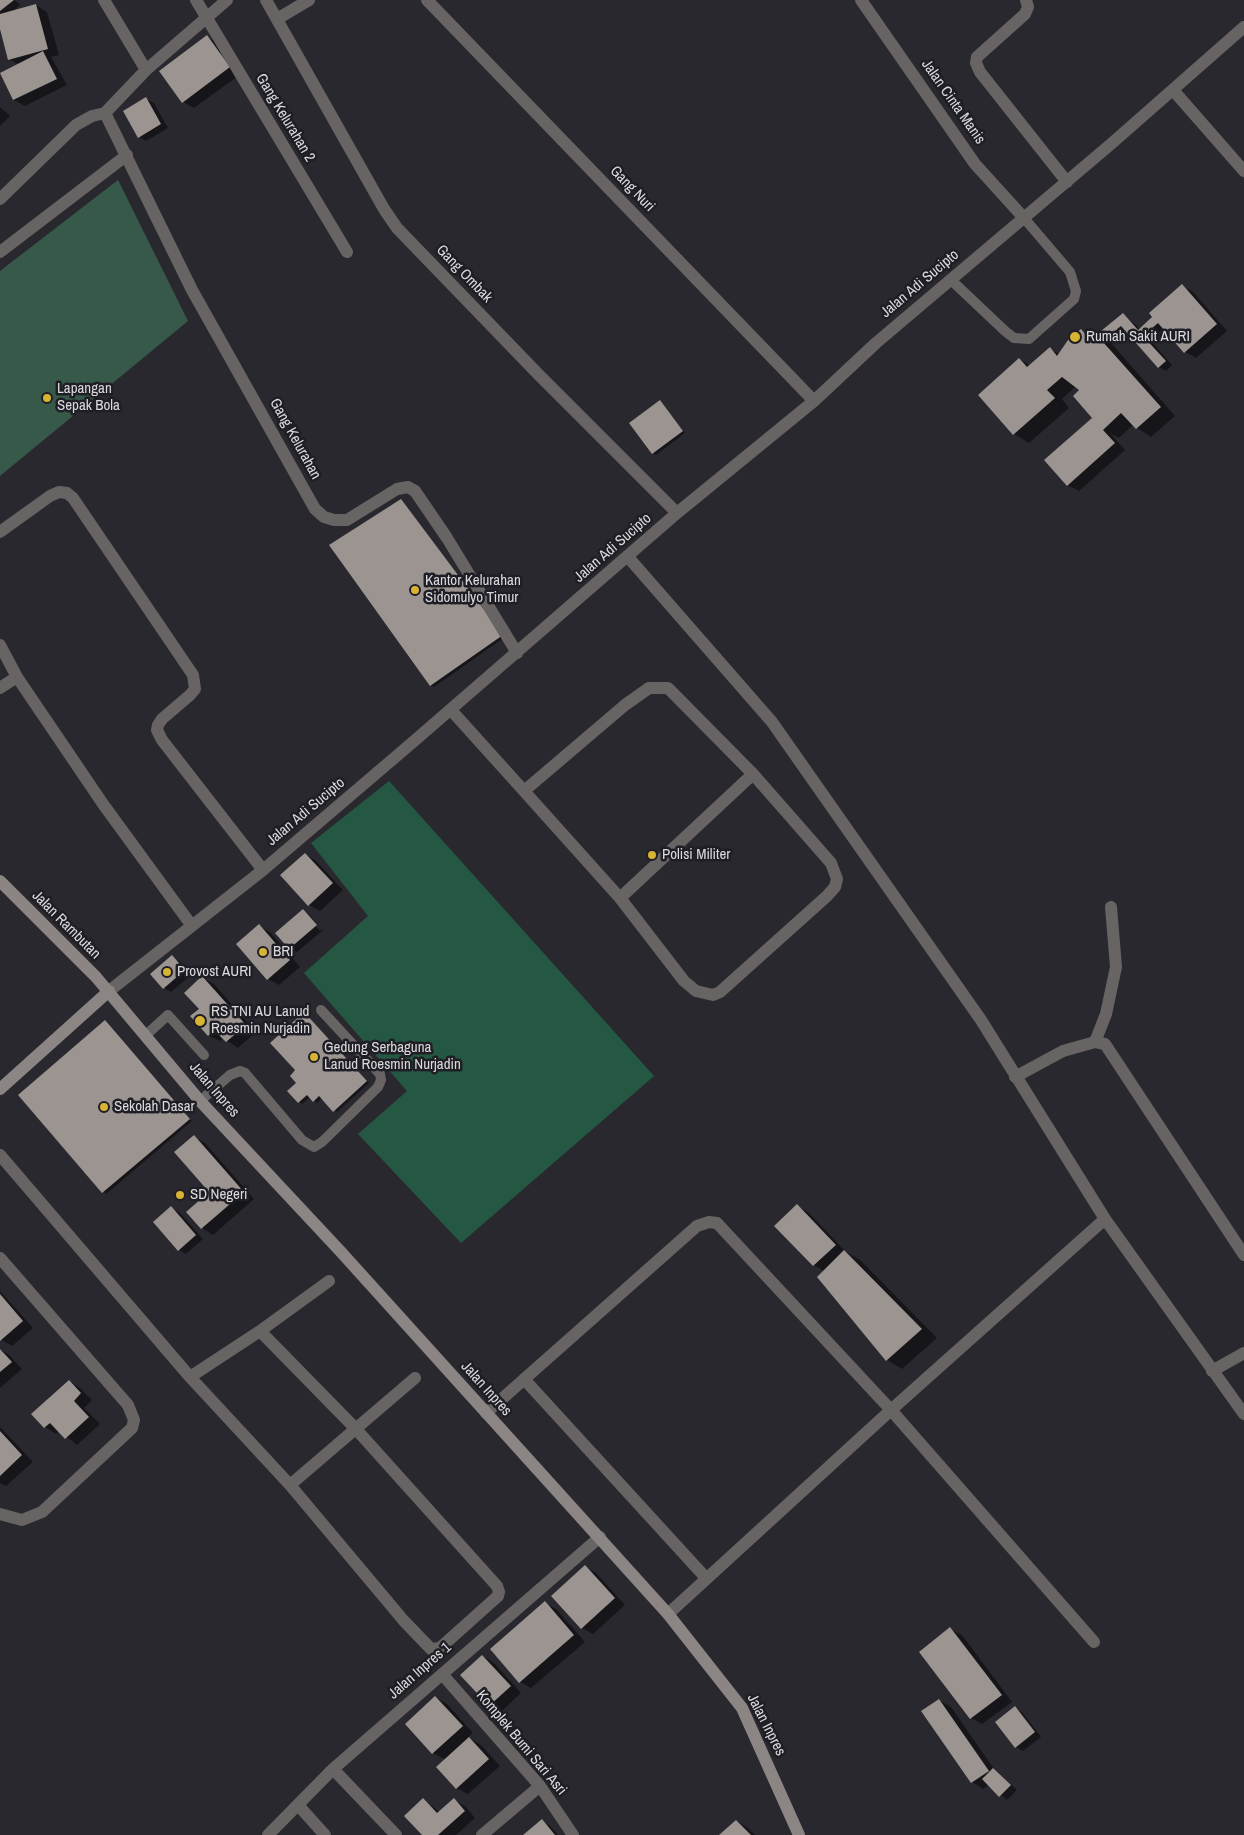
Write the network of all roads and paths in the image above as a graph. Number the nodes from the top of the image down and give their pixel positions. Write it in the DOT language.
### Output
graph roads {
  1 [pos="104,0"];
  2 [pos="196,0"];
  3 [pos="227,0"];
  4 [pos="266,0"];
  5 [pos="309,0"];
  6 [pos="427,0"];
  7 [pos="1026,0"];
  8 [pos="866,2"];
  9 [pos="206,18"];
  10 [pos="277,20"];
  11 [pos="1244,27"];
  12 [pos="146,70"];
  13 [pos="1172,90"];
  14 [pos="105,113"];
  15 [pos="128,155"];
  16 [pos="1244,171"];
  17 [pos="1067,182"];
  18 [pos="0,199"];
  19 [pos="1024,218"];
  20 [pos="0,252"];
  21 [pos="347,252"];
  22 [pos="950,279"];
  23 [pos="814,401"];
  24 [pos="677,513"];
  25 [pos="0,532"];
  26 [pos="628,557"];
  27 [pos="0,646"];
  28 [pos="517,653"];
  29 [pos="17,677"];
  30 [pos="0,688"];
  31 [pos="451,710"];
  32 [pos="753,774"];
  33 [pos="524,791"];
  34 [pos="263,870"];
  35 [pos="0,881"];
  36 [pos="620,898"];
  37 [pos="1111,907"];
  38 [pos="192,926"];
  39 [pos="109,992"];
  40 [pos="321,1010"];
  41 [pos="146,1035"];
  42 [pos="1095,1042"];
  43 [pos="204,1055"];
  44 [pos="1015,1077"];
  45 [pos="0,1089"];
  46 [pos="200,1101"];
  47 [pos="0,1155"];
  48 [pos="1105,1219"];
  49 [pos="1244,1255"];
  50 [pos="0,1258"];
  51 [pos="329,1281"];
  52 [pos="260,1331"];
  53 [pos="1244,1353"];
  54 [pos="1212,1371"];
  55 [pos="190,1377"];
  56 [pos="415,1378"];
  57 [pos="524,1379"];
  58 [pos="891,1410"];
  59 [pos="486,1413"];
  60 [pos="1244,1414"];
  61 [pos="355,1428"];
  62 [pos="290,1485"];
  63 [pos="0,1514"];
  64 [pos="600,1538"];
  65 [pos="706,1578"];
  66 [pos="668,1614"];
  67 [pos="1094,1642"];
  68 [pos="442,1674"];
  69 [pos="333,1769"];
  70 [pos="540,1786"];
  71 [pos="298,1806"];
  72 [pos="268,1835"];
  73 [pos="325,1835"];
  74 [pos="396,1835"];
  75 [pos="482,1835"];
  76 [pos="573,1835"];
  77 [pos="799,1835"];
  1 -- 12 [label="street"];
  2 -- 9 [label="street, Gang Kelurahan 2"];
  3 -- 9 [label="street"];
  4 -- 10 [label="street, Gang Ombak"];
  5 -- 10 [label="street"];
  6 -- 23 [label="street, Gang Nuri"];
  7 -- 17 [label="street"];
  8 -- 19 [label="street, Jalan Cinta Manis"];
  9 -- 12 [label="street"];
  9 -- 21 [label="street, Gang Kelurahan 2"];
  10 -- 24 [label="street, Gang Ombak"];
  11 -- 13 [label="street, Jalan Adi Sucipto"];
  12 -- 14 [label="street"];
  13 -- 16 [label="street"];
  13 -- 17 [label="street, Jalan Adi Sucipto"];
  14 -- 15 [label="street, Gang Kelurahan"];
  14 -- 18 [label="street"];
  15 -- 20 [label="street"];
  15 -- 28 [label="street, Gang Kelurahan"];
  17 -- 19 [label="street, Jalan Adi Sucipto"];
  19 -- 22 [label="street, Jalan Adi Sucipto"];
  19 -- 22 [label="lane"];
  22 -- 23 [label="street, Jalan Adi Sucipto"];
  23 -- 24 [label="street, Jalan Adi Sucipto"];
  24 -- 26 [label="street, Jalan Adi Sucipto"];
  25 -- 34 [label="street"];
  26 -- 28 [label="street, Jalan Adi Sucipto"];
  26 -- 44 [label="street"];
  27 -- 29 [label="street"];
  28 -- 31 [label="street, Jalan Adi Sucipto"];
  29 -- 30 [label="street"];
  29 -- 38 [label="street"];
  31 -- 33 [label="street"];
  31 -- 34 [label="street, Jalan Adi Sucipto"];
  32 -- 33 [label="street"];
  32 -- 36 [label="street"];
  32 -- 36 [label="street"];
  33 -- 36 [label="street"];
  34 -- 38 [label="street, Jalan Adi Sucipto"];
  35 -- 39 [label="main road, Jalan Rambutan"];
  37 -- 42 [label="street"];
  38 -- 39 [label="street, Jalan Adi Sucipto"];
  39 -- 41 [label="main road, Jalan Inpres"];
  39 -- 45 [label="main road, Jalan Adi Sucipto"];
  40 -- 46 [label="lane"];
  41 -- 43 [label="lane"];
  41 -- 46 [label="main road, Jalan Inpres"];
  42 -- 44 [label="street"];
  42 -- 49 [label="street"];
  44 -- 48 [label="street"];
  46 -- 59 [label="main road, Jalan Inpres"];
  47 -- 55 [label="street"];
  48 -- 54 [label="street"];
  48 -- 58 [label="street"];
  50 -- 63 [label="street"];
  51 -- 52 [label="street"];
  52 -- 55 [label="street"];
  52 -- 61 [label="street"];
  53 -- 54 [label="street"];
  54 -- 60 [label="street"];
  55 -- 62 [label="street"];
  56 -- 61 [label="street"];
  57 -- 58 [label="street"];
  57 -- 59 [label="street"];
  57 -- 65 [label="street"];
  58 -- 65 [label="street"];
  58 -- 67 [label="street"];
  59 -- 64 [label="main road, Jalan Inpres"];
  61 -- 62 [label="street"];
  61 -- 62 [label="street"];
  64 -- 66 [label="main road, Jalan Inpres"];
  64 -- 68 [label="street, Jalan Inpres 1"];
  65 -- 66 [label="street"];
  66 -- 77 [label="main road, Jalan Inpres"];
  68 -- 69 [label="street, Jalan Inpres 1"];
  68 -- 70 [label="street, Komplek Bumi Sari Asri"];
  69 -- 71 [label="street, Jalan Inpres 1"];
  69 -- 74 [label="street"];
  70 -- 75 [label="street"];
  70 -- 76 [label="street, Komplek Bumi Sari Asri"];
  71 -- 72 [label="street, Jalan Inpres 1"];
  71 -- 73 [label="street"];
}
